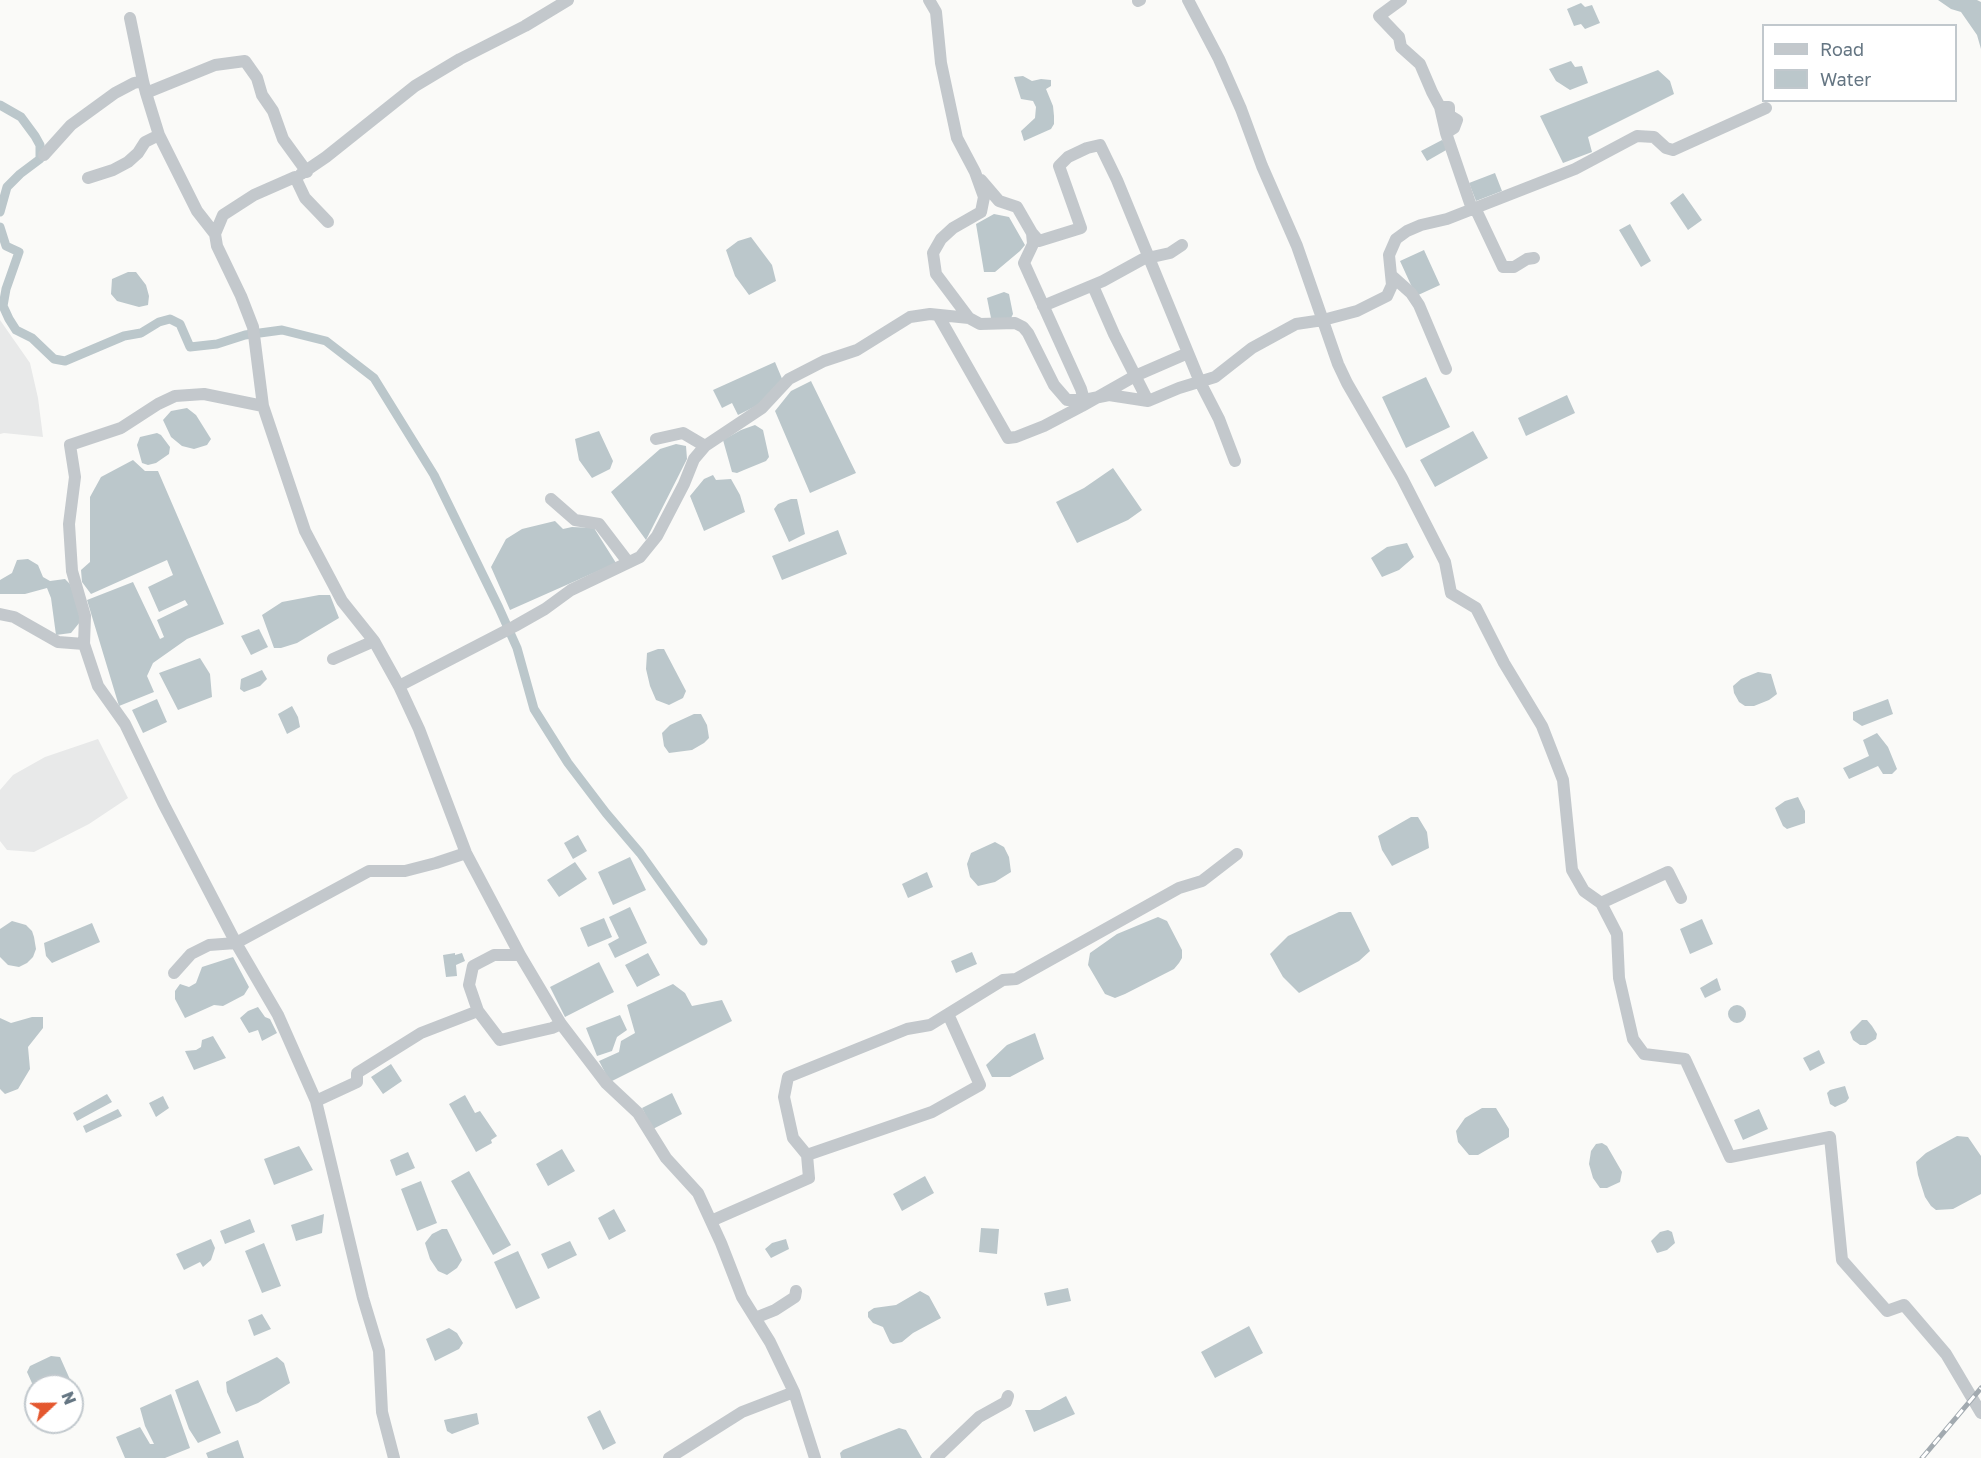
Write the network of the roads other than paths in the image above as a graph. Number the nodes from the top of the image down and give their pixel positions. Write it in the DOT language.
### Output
graph roads {
  1 [pos="568,0"];
  2 [pos="929,0"];
  3 [pos="1188,0"];
  4 [pos="1401,0"];
  5 [pos="130,18"];
  6 [pos="144,87"];
  7 [pos="1766,108"];
  8 [pos="159,135"];
  9 [pos="44,155"];
  10 [pos="307,172"];
  11 [pos="975,172"];
  12 [pos="295,177"];
  13 [pos="88,178"];
  14 [pos="1472,209"];
  15 [pos="328,222"];
  16 [pos="1032,233"];
  17 [pos="215,234"];
  18 [pos="1182,245"];
  19 [pos="1148,258"];
  20 [pos="1534,258"];
  21 [pos="1392,276"];
  22 [pos="1093,286"];
  23 [pos="1044,306"];
  24 [pos="938,315"];
  25 [pos="969,318"];
  26 [pos="1323,320"];
  27 [pos="1188,353"];
  28 [pos="1446,369"];
  29 [pos="1135,376"];
  30 [pos="1200,382"];
  31 [pos="1090,399"];
  32 [pos="1148,401"];
  33 [pos="263,406"];
  34 [pos="656,439"];
  35 [pos="705,446"];
  36 [pos="1235,461"];
  37 [pos="551,499"];
  38 [pos="628,562"];
  39 [pos="0,614"];
  40 [pos="374,641"];
  41 [pos="84,644"];
  42 [pos="333,659"];
  43 [pos="399,686"];
  44 [pos="466,853"];
  45 [pos="1237,854"];
  46 [pos="1681,898"];
  47 [pos="1601,903"];
  48 [pos="236,943"];
  49 [pos="520,955"];
  50 [pos="174,974"];
  51 [pos="478,1011"];
  52 [pos="948,1014"];
  53 [pos="561,1024"];
  54 [pos="316,1101"];
  55 [pos="807,1155"];
  56 [pos="711,1221"];
  57 [pos="796,1291"];
  58 [pos="755,1318"];
  59 [pos="794,1392"];
  60 [pos="1008,1396"];
  61 [pos="1981,1413"];
  62 [pos="394,1458"];
  63 [pos="669,1458"];
  64 [pos="815,1458"];
  65 [pos="936,1458"];
  1 -- 10 [label="street"];
  2 -- 11 [label="street"];
  3 -- 26 [label="street"];
  4 -- 14 [label="street"];
  5 -- 6 [label="street"];
  6 -- 8 [label="street"];
  6 -- 9 [label="street"];
  6 -- 10 [label="street"];
  7 -- 14 [label="street"];
  8 -- 13 [label="street"];
  8 -- 17 [label="street"];
  10 -- 12 [label="street"];
  11 -- 16 [label="street"];
  11 -- 25 [label="street"];
  12 -- 15 [label="street"];
  12 -- 17 [label="street"];
  14 -- 20 [label="street"];
  14 -- 21 [label="street"];
  16 -- 19 [label="street"];
  16 -- 23 [label="street"];
  17 -- 33 [label="street"];
  18 -- 19 [label="street"];
  19 -- 22 [label="street"];
  19 -- 27 [label="street"];
  21 -- 26 [label="street"];
  21 -- 28 [label="street"];
  22 -- 23 [label="street"];
  22 -- 29 [label="street"];
  23 -- 31 [label="street"];
  24 -- 25 [label="street"];
  24 -- 31 [label="street"];
  24 -- 35 [label="street"];
  25 -- 31 [label="street"];
  26 -- 30 [label="street"];
  26 -- 47 [label="street"];
  27 -- 29 [label="street"];
  27 -- 30 [label="street"];
  29 -- 31 [label="street"];
  29 -- 32 [label="street"];
  30 -- 32 [label="street"];
  30 -- 36 [label="street"];
  31 -- 32 [label="street"];
  33 -- 40 [label="street"];
  33 -- 41 [label="street"];
  34 -- 35 [label="street"];
  35 -- 38 [label="street"];
  37 -- 38 [label="street"];
  38 -- 43 [label="street"];
  39 -- 41 [label="street"];
  40 -- 42 [label="street"];
  40 -- 43 [label="street"];
  41 -- 48 [label="street"];
  43 -- 44 [label="street"];
  44 -- 48 [label="street"];
  44 -- 49 [label="street"];
  45 -- 52 [label="street"];
  46 -- 47 [label="street"];
  47 -- 61 [label="street"];
  48 -- 50 [label="street"];
  48 -- 54 [label="street"];
  49 -- 51 [label="street"];
  49 -- 53 [label="street"];
  51 -- 53 [label="street"];
  51 -- 54 [label="street"];
  52 -- 55 [label="street"];
  52 -- 55 [label="street"];
  53 -- 56 [label="street"];
  54 -- 62 [label="street"];
  55 -- 56 [label="street"];
  56 -- 58 [label="street"];
  57 -- 58 [label="street"];
  58 -- 59 [label="street"];
  59 -- 63 [label="street"];
  59 -- 64 [label="street"];
  60 -- 65 [label="street"];
}
